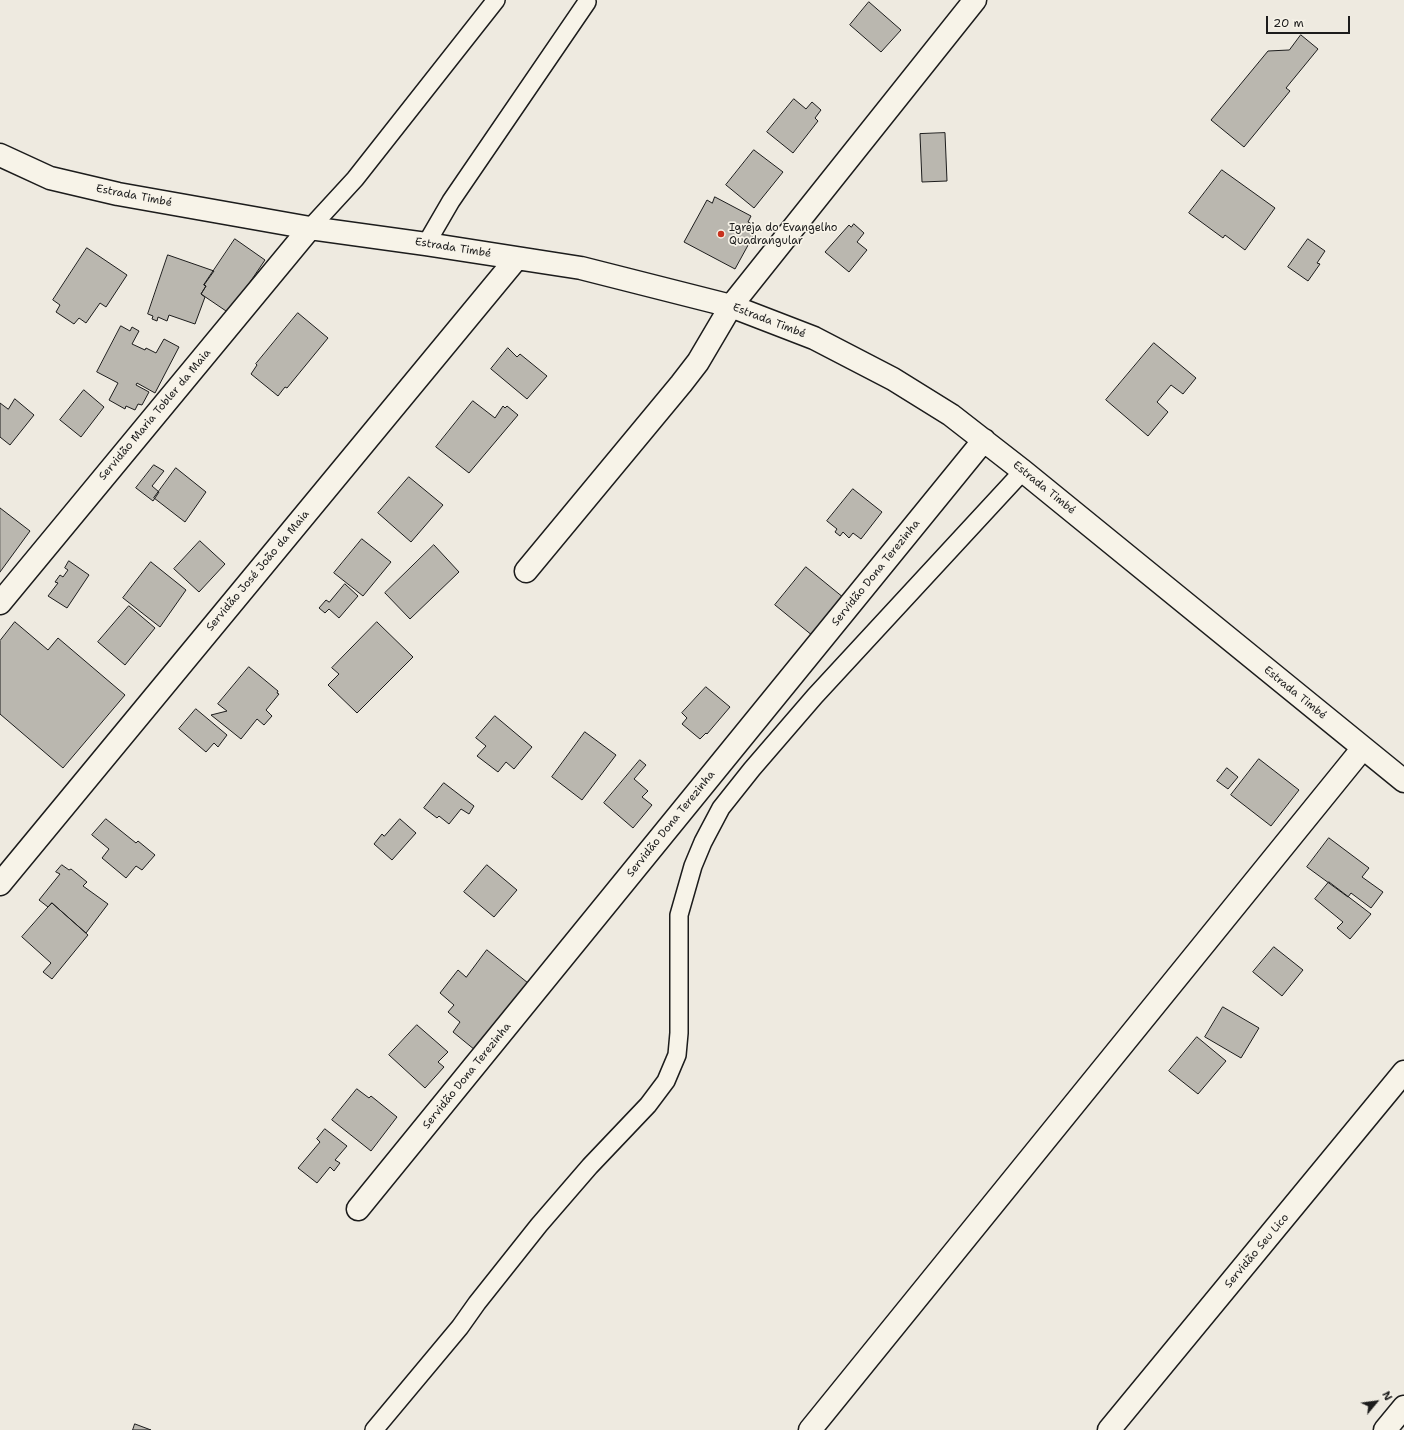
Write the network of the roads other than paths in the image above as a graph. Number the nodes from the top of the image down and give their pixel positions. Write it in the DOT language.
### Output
graph roads {
  1 [pos="496,0"];
  2 [pos="975,0"];
  3 [pos="587,2"];
  4 [pos="0,155"];
  5 [pos="310,228"];
  6 [pos="426,244"];
  7 [pos="517,258"];
  8 [pos="731,306"];
  9 [pos="984,440"];
  10 [pos="1022,471"];
  11 [pos="526,571"];
  12 [pos="0,603"];
  13 [pos="1363,748"];
  14 [pos="1404,782"];
  15 [pos="0,884"];
  16 [pos="1404,1072"];
  17 [pos="358,1209"];
  18 [pos="1404,1407"];
  19 [pos="374,1430"];
  20 [pos="810,1430"];
  21 [pos="1109,1430"];
  22 [pos="1385,1430"];
  1 -- 5 [label="lane"];
  2 -- 8 [label="street"];
  3 -- 6 [label="lane"];
  4 -- 5 [label="street, Estrada Timbé"];
  5 -- 6 [label="street, Estrada Timbé"];
  5 -- 12 [label="street, Servidão Maria Tobler da Maia"];
  6 -- 7 [label="street, Estrada Timbé"];
  7 -- 8 [label="street, Estrada Timbé"];
  7 -- 15 [label="street, Servidão José João da Maia"];
  8 -- 9 [label="street, Estrada Timbé"];
  8 -- 11 [label="street"];
  9 -- 10 [label="street, Estrada Timbé"];
  9 -- 17 [label="street, Servidão Dona Terezinha"];
  10 -- 13 [label="street, Estrada Timbé"];
  10 -- 19 [label="lane"];
  13 -- 14 [label="street, Estrada Timbé"];
  13 -- 20 [label="street"];
  16 -- 21 [label="street, Servidão Seu Lico"];
  18 -- 22 [label="street"];
}
